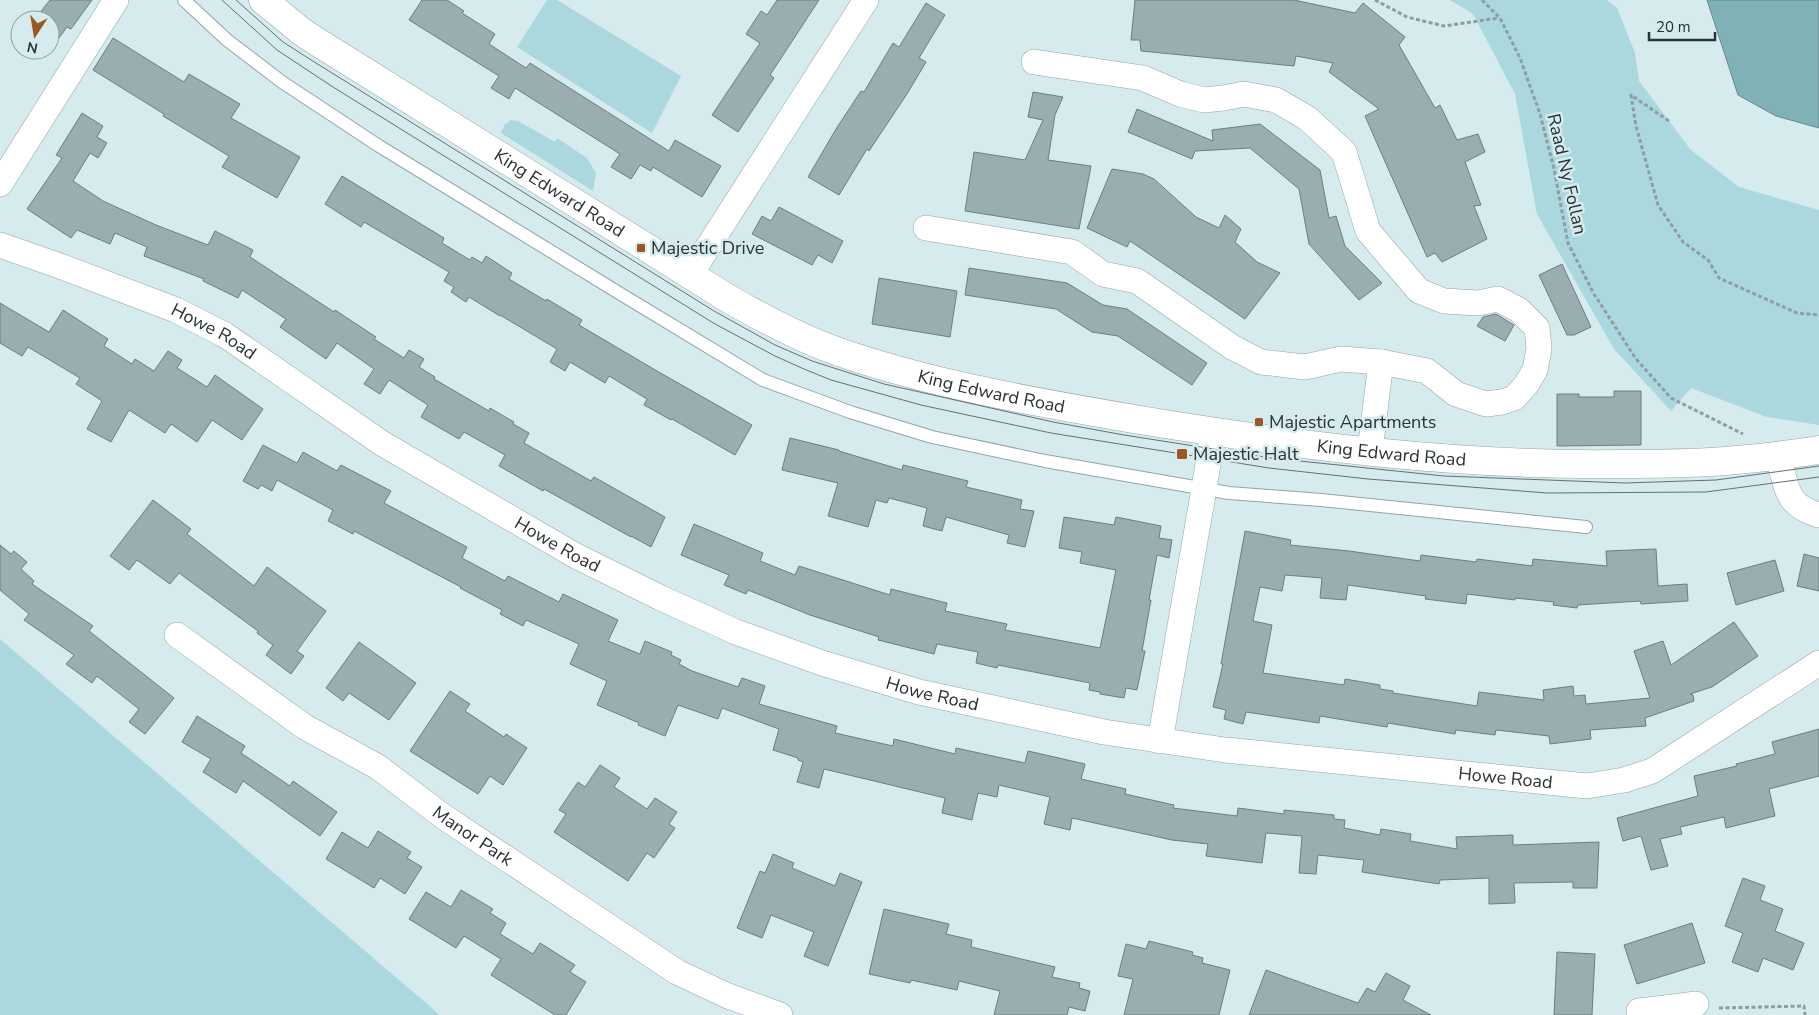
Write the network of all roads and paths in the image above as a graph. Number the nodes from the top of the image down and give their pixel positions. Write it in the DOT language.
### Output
graph roads {
  1 [pos="116,0"];
  2 [pos="184,0"];
  3 [pos="262,0"];
  4 [pos="866,0"];
  5 [pos="1375,0"];
  6 [pos="1482,0"];
  7 [pos="1500,18"];
  8 [pos="1034,62"];
  9 [pos="1669,121"];
  10 [pos="0,184"];
  11 [pos="926,228"];
  12 [pos="0,245"];
  13 [pos="690,275"];
  14 [pos="1819,315"];
  15 [pos="1381,362"];
  16 [pos="1213,432"];
  17 [pos="1746,435"];
  18 [pos="1819,450"];
  19 [pos="1370,451"];
  20 [pos="1777,456"];
  21 [pos="1204,489"];
  22 [pos="1819,515"];
  23 [pos="1586,527"];
  24 [pos="177,634"];
  25 [pos="1819,663"];
  26 [pos="1160,741"];
  27 [pos="1696,1004"];
  28 [pos="1666,1011"];
  29 [pos="1638,1012"];
  30 [pos="780,1015"];
  31 [pos="1805,1015"];
  1 -- 10 [label="street"];
  2 -- 21 [label="lane"];
  3 -- 13 [label="main road, King Edward Road"];
  4 -- 13 [label="street"];
  5 -- 7 [label="path"];
  6 -- 7 [label="path, Raad Ny Follan"];
  7 -- 17 [label="path, Raad Ny Follan"];
  8 -- 15 [label="street"];
  9 -- 14 [label="path"];
  11 -- 15 [label="street"];
  12 -- 26 [label="street, Howe Road"];
  13 -- 16 [label="main road, King Edward Road"];
  15 -- 19 [label="street"];
  16 -- 19 [label="main road, King Edward Road"];
  16 -- 21 [label="street"];
  18 -- 20 [label="main road, King Edward Road"];
  19 -- 20 [label="main road, King Edward Road"];
  20 -- 22 [label="street"];
  21 -- 23 [label="lane"];
  21 -- 26 [label="street"];
  24 -- 30 [label="street, Manor Park"];
  25 -- 26 [label="street, Howe Road"];
  27 -- 28 [label="street"];
  27 -- 31 [label="path"];
  28 -- 29 [label="street"];
}
